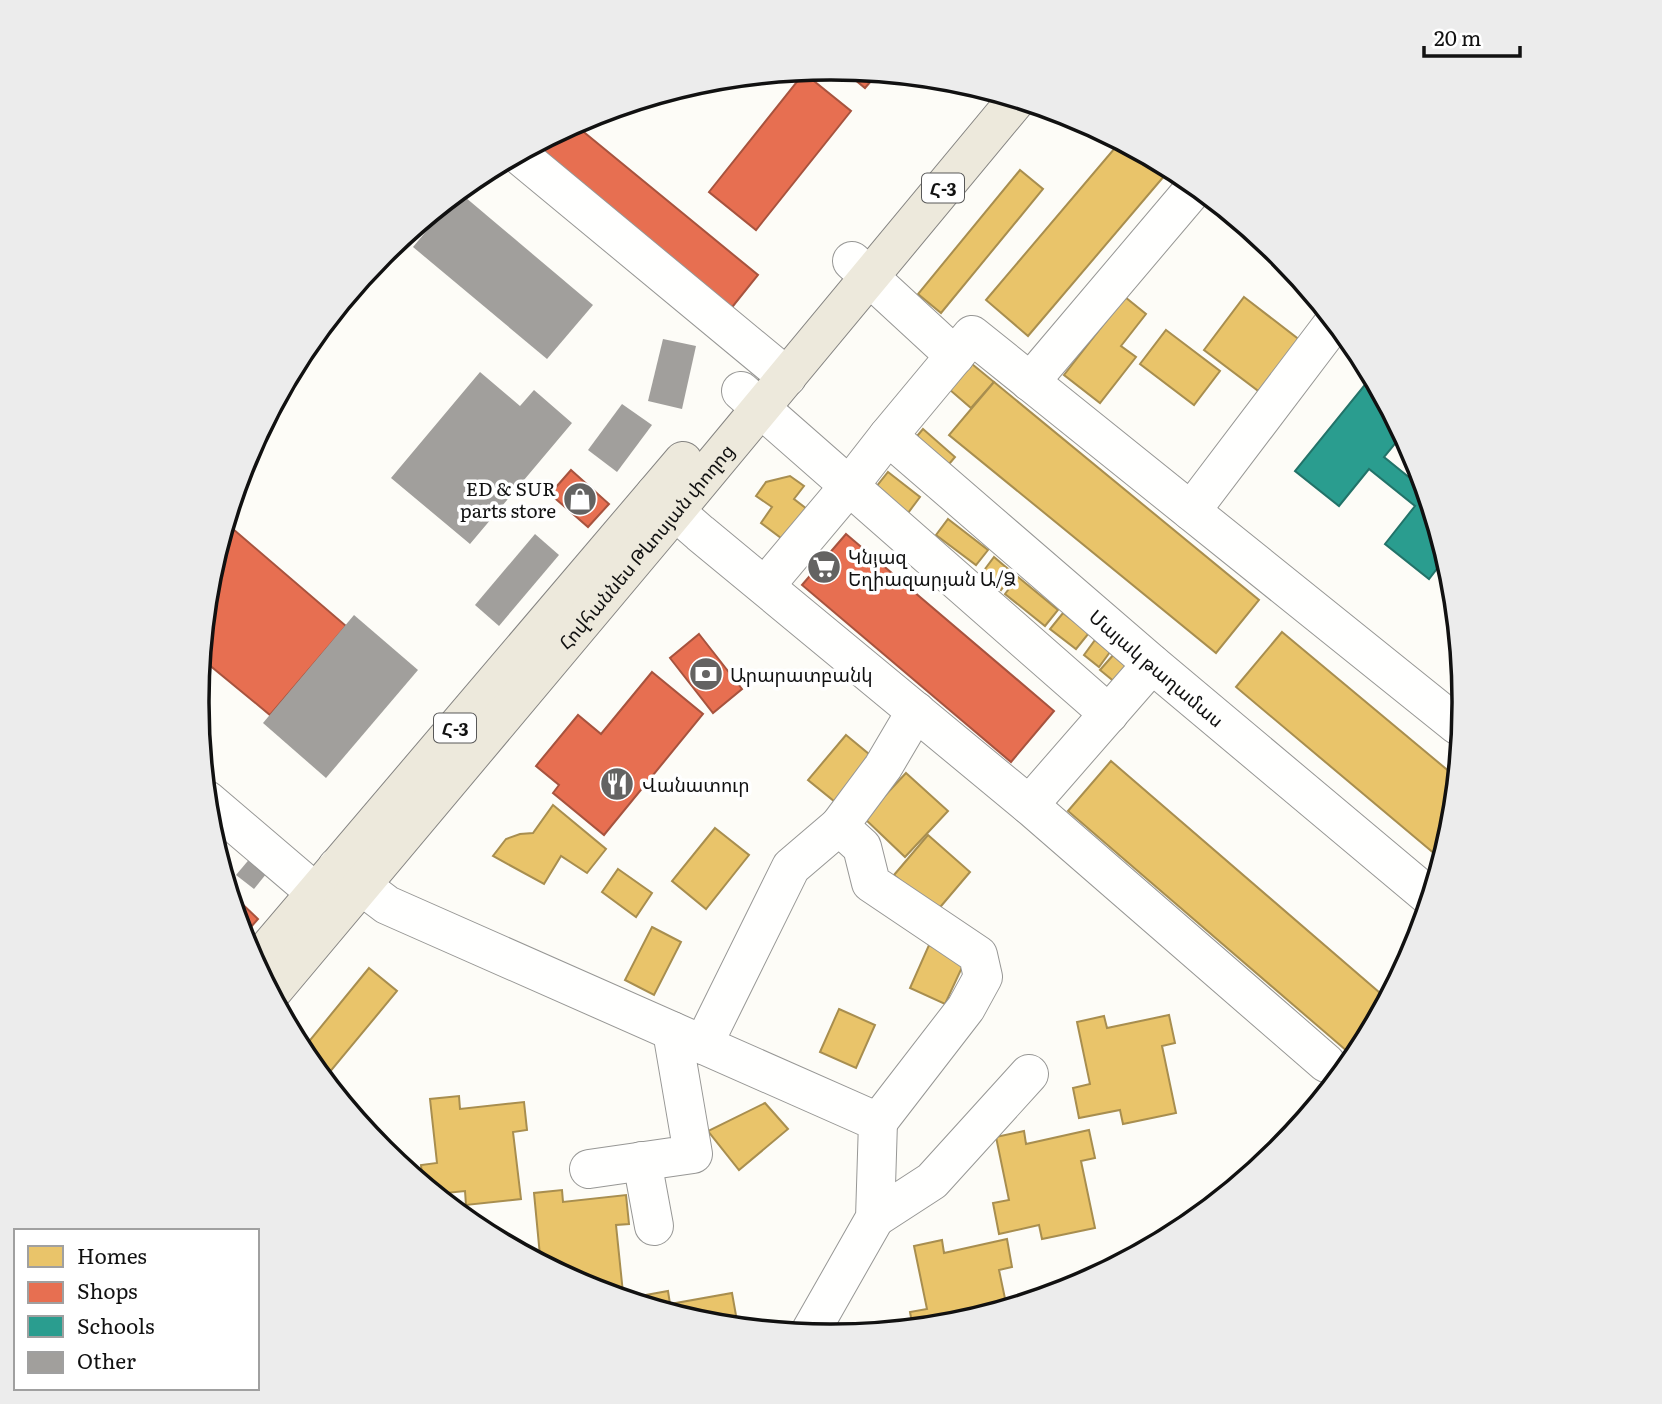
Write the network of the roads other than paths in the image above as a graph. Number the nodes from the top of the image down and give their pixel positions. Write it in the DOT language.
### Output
graph roads {
  1 [pos="987,101"];
  2 [pos="1010,107"];
  3 [pos="526,161"];
  4 [pos="1189,194"];
  5 [pos="861,270"];
  6 [pos="1328,330"];
  7 [pos="955,356"];
  8 [pos="778,368"];
  9 [pos="1030,382"];
  10 [pos="751,400"];
  11 [pos="888,436"];
  12 [pos="849,486"];
  13 [pos="665,503"];
  14 [pos="1191,511"];
  15 [pos="765,586"];
  16 [pos="1152,664"];
  17 [pos="916,711"];
  18 [pos="1109,714"];
  19 [pos="1452,717"];
  20 [pos="1029,804"];
  21 [pos="219,807"];
  22 [pos="839,826"];
  23 [pos="338,882"];
  24 [pos="1423,891"];
  25 [pos="264,955"];
  26 [pos="277,983"];
  27 [pos="688,1038"];
  28 [pos="1326,1063"];
  29 [pos="1029,1074"];
  30 [pos="878,1122"];
  31 [pos="642,1161"];
  32 [pos="589,1169"];
  33 [pos="875,1218"];
  34 [pos="654,1226"];
  35 [pos="815,1323"];
  1 -- 5 [label="main road, Հովհաննես Թևոսյան փողոց / Հ-3"];
  2 -- 5 [label="main road, Հովհաննես Թևոսյան փողոց / Հ-3"];
  3 -- 8 [label="street"];
  4 -- 9 [label="street"];
  5 -- 7 [label="street"];
  5 -- 8 [label="main road, Հովհաննես Թևոսյան փողոց / Հ-3"];
  6 -- 14 [label="street"];
  7 -- 9 [label="street"];
  7 -- 11 [label="street"];
  8 -- 10 [label="main road, Հովհաննես Թևոսյան փողոց / Հ-3"];
  9 -- 14 [label="street"];
  10 -- 12 [label="street"];
  10 -- 13 [label="main road, Հովհաննես Թևոսյան փողոց / Հ-3"];
  11 -- 12 [label="street"];
  11 -- 16 [label="street, Մայակ թաղամաս"];
  12 -- 15 [label="street"];
  12 -- 18 [label="street"];
  13 -- 15 [label="street"];
  13 -- 23 [label="main road, Հովհաննես Թևոսյան փողոց / Հ-3"];
  14 -- 19 [label="street"];
  15 -- 17 [label="street"];
  16 -- 18 [label="street"];
  16 -- 24 [label="street, Մայակ թաղամաս"];
  17 -- 20 [label="street"];
  17 -- 22 [label="street"];
  18 -- 20 [label="street"];
  20 -- 28 [label="street"];
  21 -- 23 [label="street"];
  22 -- 27 [label="street"];
  22 -- 30 [label="street"];
  23 -- 25 [label="main road, Հովհաննես Թևոսյան փողոց / Հ-3"];
  23 -- 26 [label="main road, Հովհաննես Թևոսյան փողոց / Հ-3"];
  23 -- 27 [label="street"];
  27 -- 30 [label="street"];
  27 -- 31 [label="street"];
  29 -- 33 [label="street"];
  30 -- 33 [label="street"];
  31 -- 32 [label="street"];
  31 -- 34 [label="street"];
  33 -- 35 [label="street"];
}
